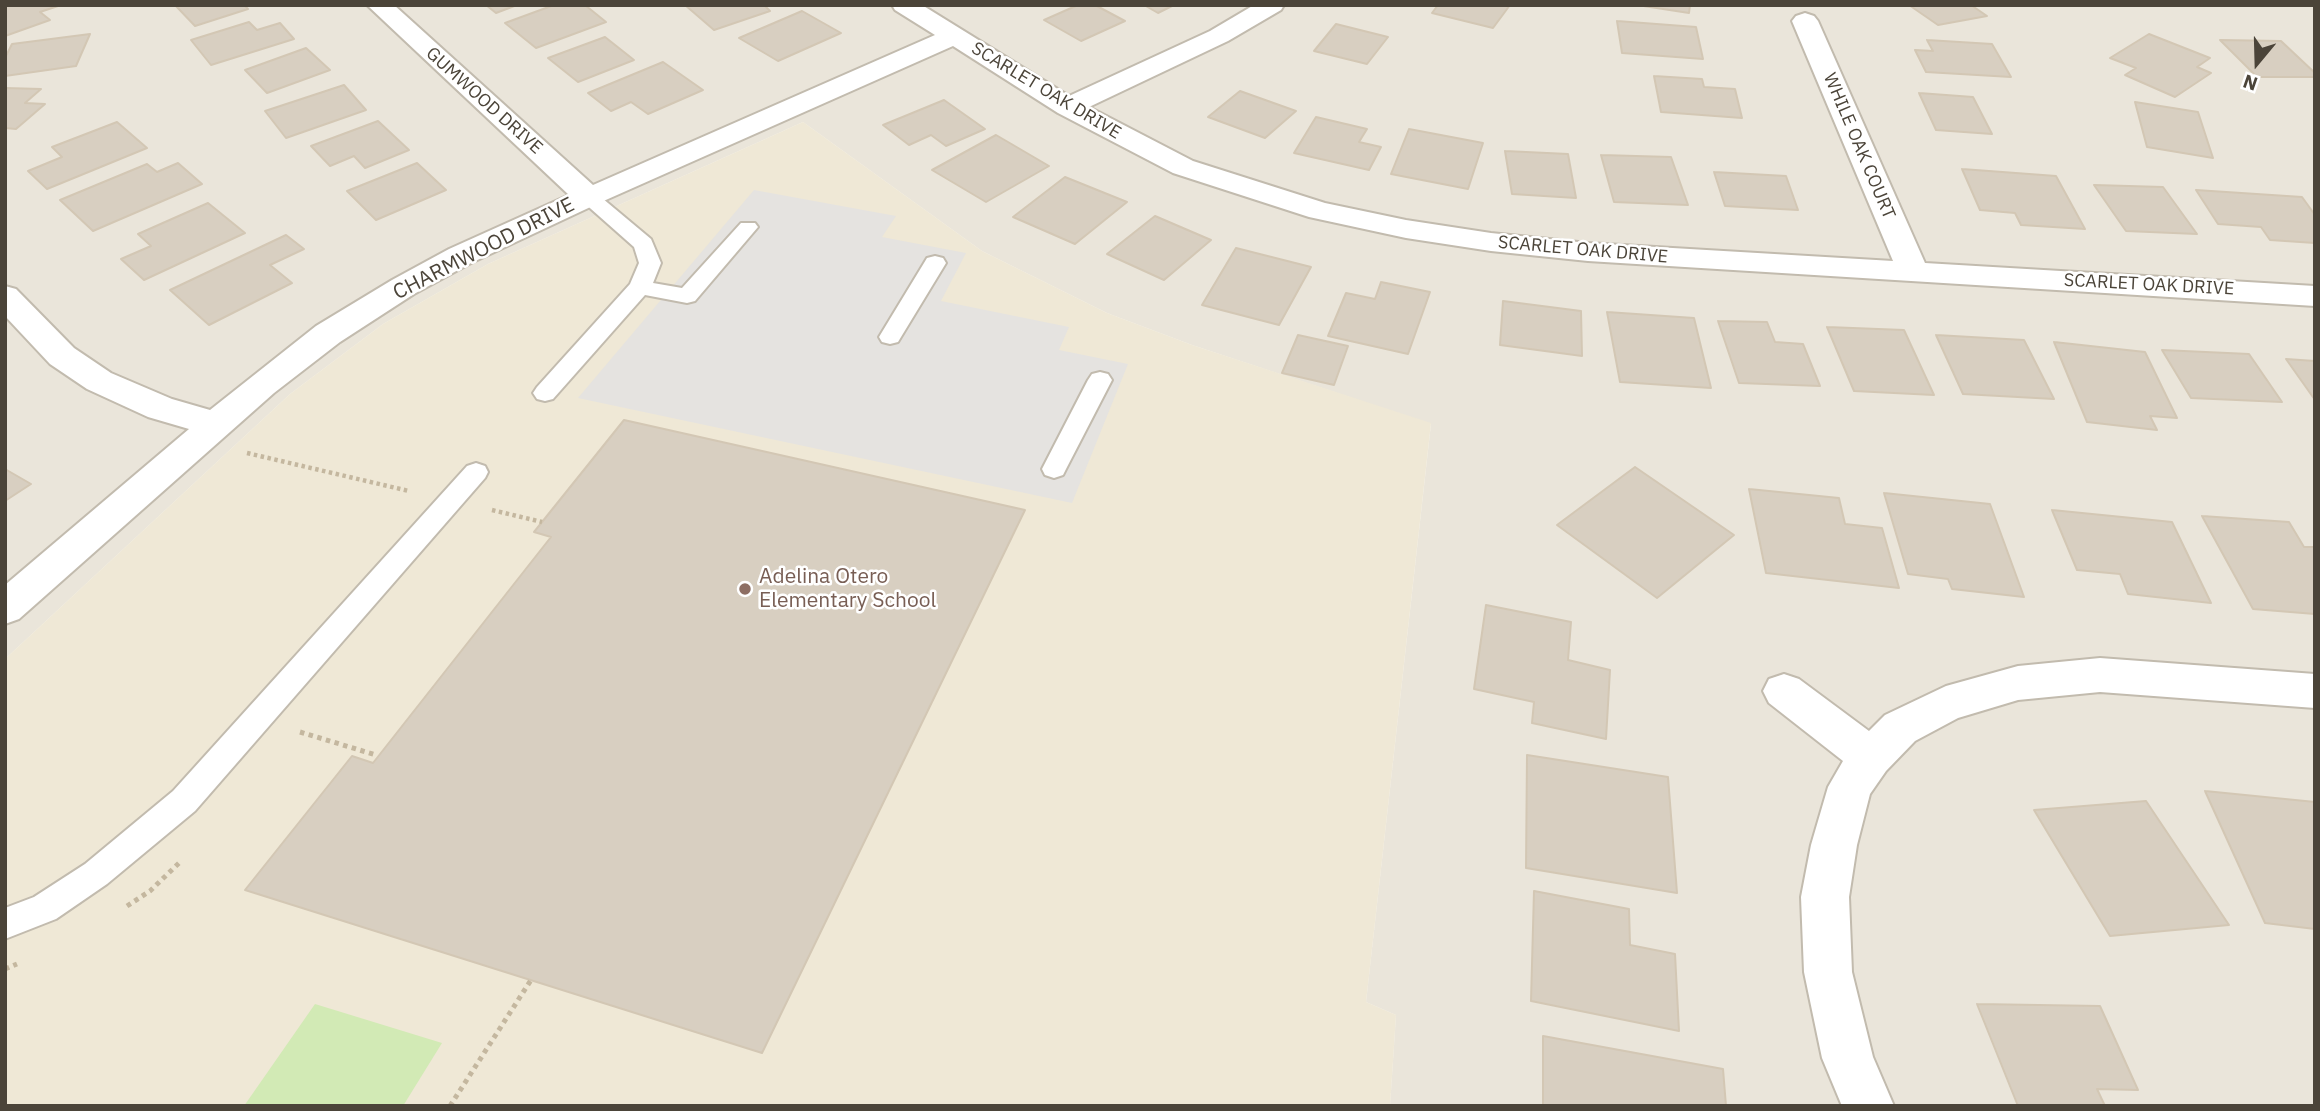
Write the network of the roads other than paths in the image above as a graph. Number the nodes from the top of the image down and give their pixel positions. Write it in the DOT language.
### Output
graph roads {
  1 [pos="379,5"];
  2 [pos="904,5"];
  3 [pos="1272,5"];
  4 [pos="1805,21"];
  5 [pos="955,36"];
  6 [pos="1068,107"];
  7 [pos="589,197"];
  8 [pos="748,227"];
  9 [pos="935,263"];
  10 [pos="1913,271"];
  11 [pos="640,287"];
  12 [pos="5,296"];
  13 [pos="2315,296"];
  14 [pos="890,337"];
  15 [pos="1100,380"];
  16 [pos="545,393"];
  17 [pos="215,424"];
  18 [pos="1054,470"];
  19 [pos="476,472"];
  20 [pos="5,608"];
  21 [pos="1784,691"];
  22 [pos="2315,691"];
  23 [pos="1871,758"];
  24 [pos="5,924"];
  25 [pos="1868,1106"];
  1 -- 7 [label="street, GUMWOOD DRIVE"];
  2 -- 5 [label="street, SCARLET OAK DRIVE"];
  3 -- 6 [label="street"];
  4 -- 10 [label="street, WHILE OAK COURT"];
  5 -- 6 [label="street, SCARLET OAK DRIVE"];
  5 -- 7 [label="street, CHARMWOOD DRIVE"];
  6 -- 10 [label="street, SCARLET OAK DRIVE"];
  7 -- 11 [label="lane"];
  7 -- 17 [label="street, CHARMWOOD DRIVE"];
  8 -- 11 [label="lane"];
  9 -- 14 [label="lane"];
  10 -- 13 [label="street, SCARLET OAK DRIVE"];
  11 -- 16 [label="lane"];
  12 -- 17 [label="street"];
  15 -- 18 [label="lane"];
  17 -- 20 [label="street, CHARMWOOD DRIVE"];
  19 -- 24 [label="lane"];
  21 -- 23 [label="street"];
  22 -- 23 [label="street"];
  23 -- 25 [label="street"];
}
